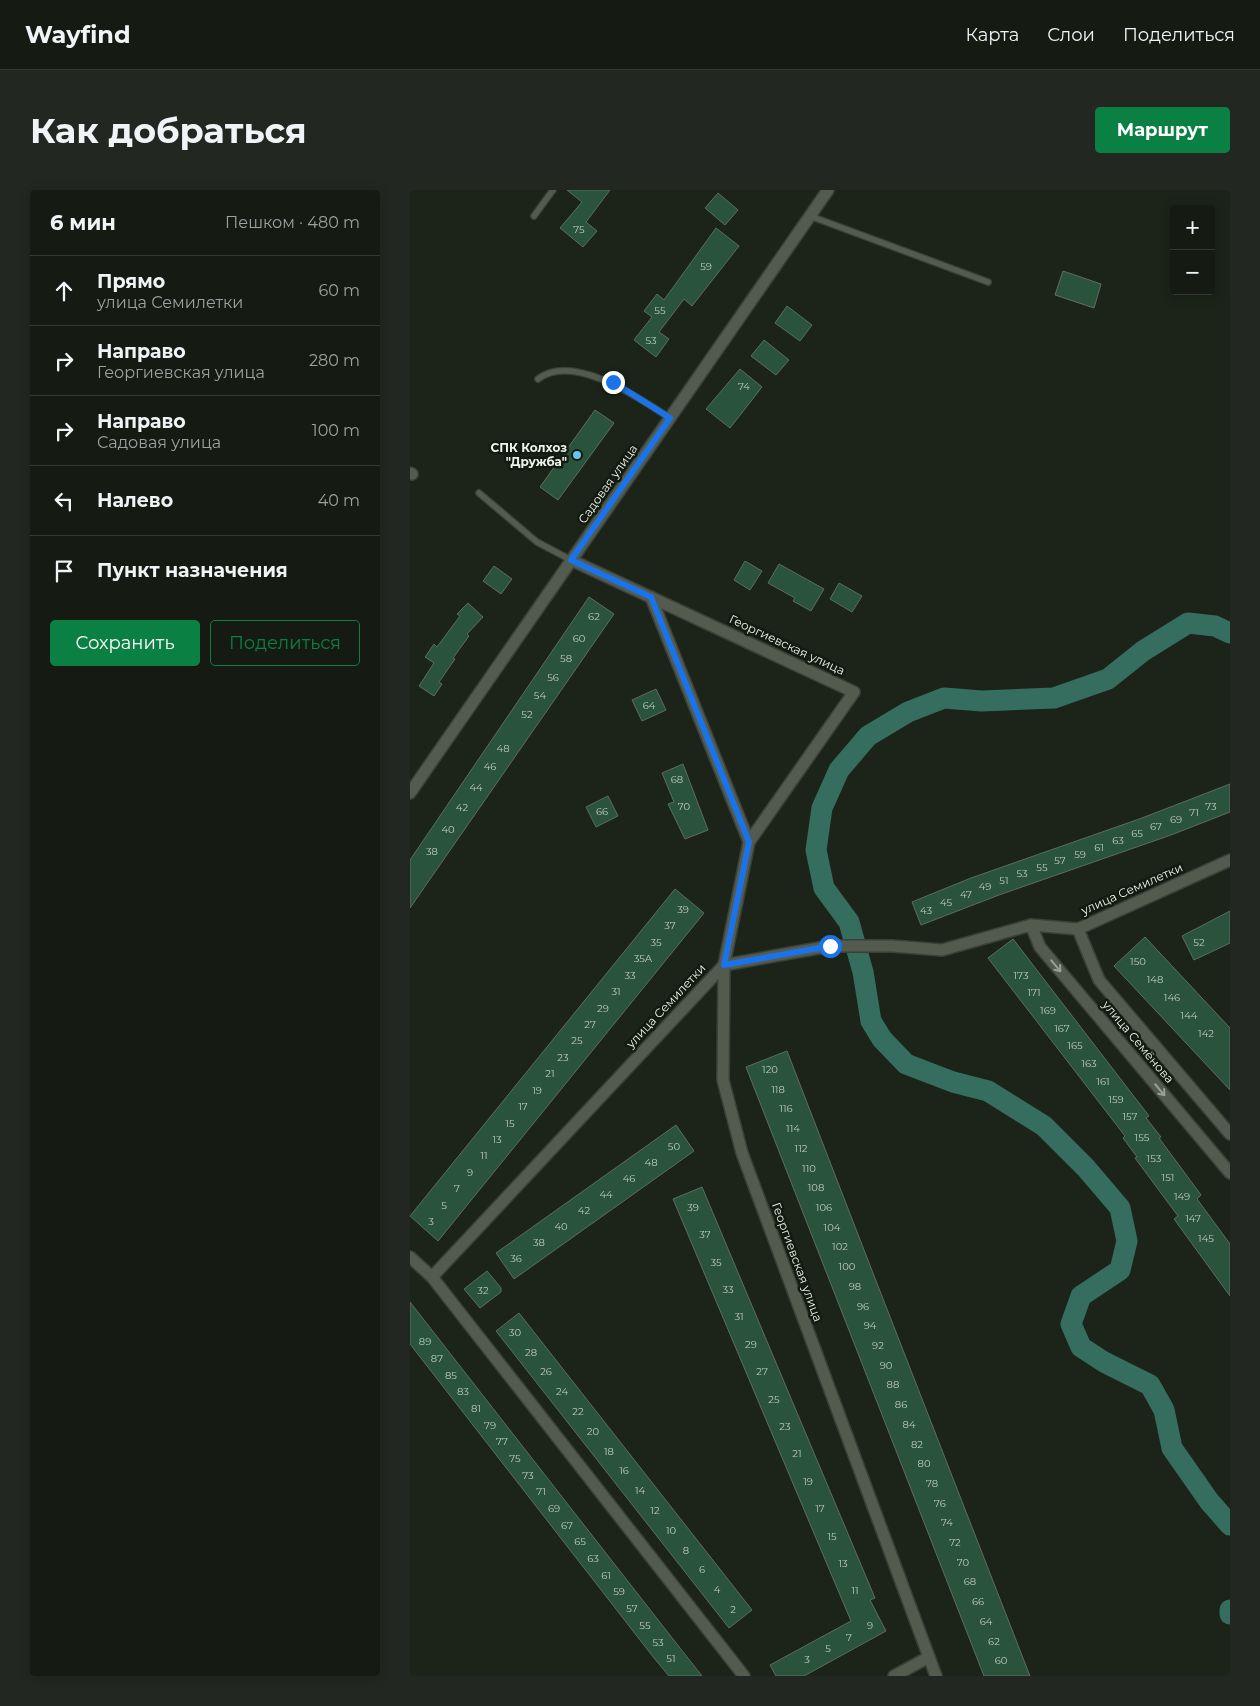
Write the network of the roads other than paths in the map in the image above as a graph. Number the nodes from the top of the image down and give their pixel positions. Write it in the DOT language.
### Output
graph roads {
  1 [pos="553,190"];
  2 [pos="828,190"];
  3 [pos="534,216"];
  4 [pos="810,216"];
  5 [pos="988,282"];
  6 [pos="538,379"];
  7 [pos="670,418"];
  8 [pos="479,493"];
  9 [pos="571,560"];
  10 [pos="651,597"];
  11 [pos="410,793"];
  12 [pos="749,842"];
  13 [pos="1230,860"];
  14 [pos="1031,924"];
  15 [pos="1078,929"];
  16 [pos="724,965"];
  17 [pos="1230,1134"];
  18 [pos="1230,1173"];
  19 [pos="410,1257"];
  20 [pos="432,1277"];
  21 [pos="929,1657"];
  22 [pos="744,1676"];
  23 [pos="894,1676"];
  24 [pos="936,1676"];
  1 -- 3 [label="lane"];
  2 -- 4 [label="street, Садовая улица"];
  4 -- 5 [label="lane"];
  4 -- 7 [label="street, Садовая улица"];
  6 -- 7 [label="lane"];
  7 -- 9 [label="street, Садовая улица"];
  8 -- 9 [label="lane"];
  9 -- 10 [label="street, Георгиевская улица"];
  9 -- 11 [label="street, Садовая улица"];
  10 -- 12 [label="street"];
  10 -- 12 [label="street, Георгиевская улица"];
  12 -- 16 [label="street, Георгиевская улица"];
  13 -- 15 [label="street, улица Семилетки"];
  14 -- 15 [label="street, улица Семилетки"];
  14 -- 16 [label="street, улица Семилетки"];
  14 -- 18 [label="street, улица Семёнова, one-way"];
  15 -- 17 [label="street, улица Семёнова"];
  16 -- 20 [label="street, улица Семилетки"];
  16 -- 21 [label="street, Георгиевская улица"];
  19 -- 20 [label="street"];
  20 -- 22 [label="street"];
  21 -- 23 [label="street"];
  21 -- 24 [label="street, Георгиевская улица"];
}
